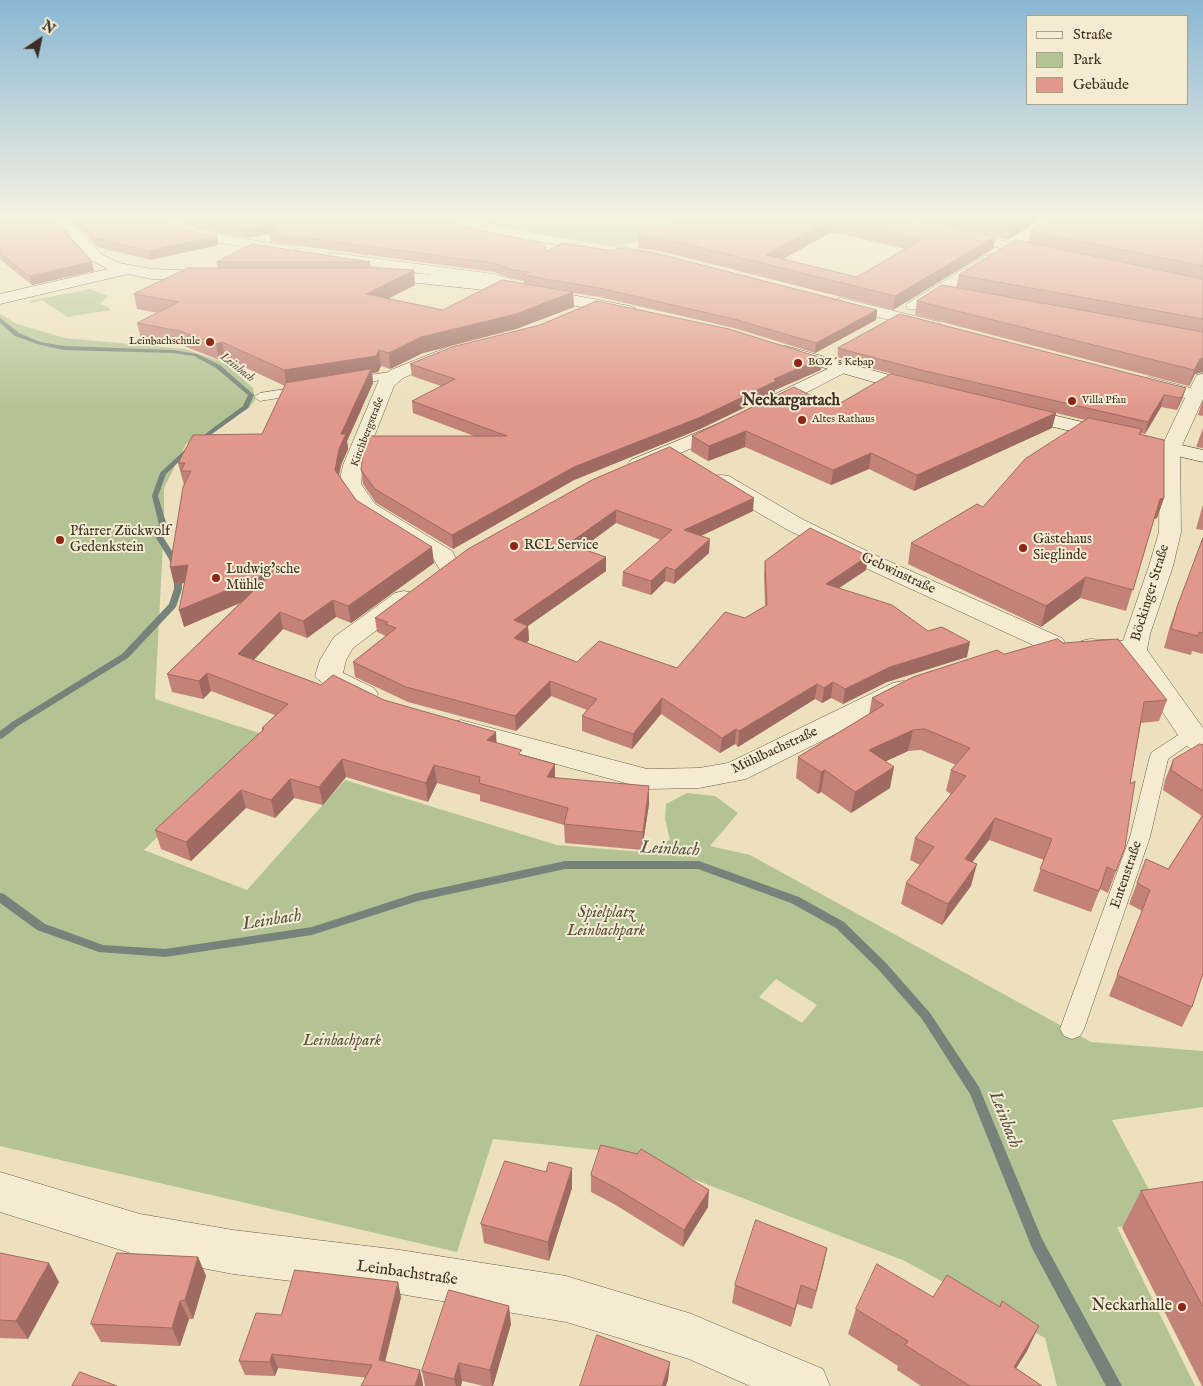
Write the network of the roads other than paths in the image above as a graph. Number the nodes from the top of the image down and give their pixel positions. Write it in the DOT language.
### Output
graph roads {
  1 [pos="80,281"];
  2 [pos="451,281"];
  3 [pos="502,281"];
  4 [pos="955,281"];
  5 [pos="506,287"];
  6 [pos="936,292"];
  7 [pos="956,295"];
  8 [pos="0,299"];
  9 [pos="830,300"];
  10 [pos="598,304"];
  11 [pos="646,314"];
  12 [pos="572,316"];
  13 [pos="897,317"];
  14 [pos="873,330"];
  15 [pos="952,332"];
  16 [pos="774,348"];
  17 [pos="462,349"];
  18 [pos="840,358"];
  19 [pos="397,374"];
  20 [pos="1130,378"];
  21 [pos="338,384"];
  22 [pos="1199,387"];
  23 [pos="318,388"];
  24 [pos="934,393"];
  25 [pos="260,397"];
  26 [pos="999,408"];
  27 [pos="671,450"];
  28 [pos="1170,450"];
  29 [pos="1203,456"];
  30 [pos="618,472"];
  31 [pos="1053,644"];
  32 [pos="1134,650"];
  33 [pos="1013,654"];
  34 [pos="926,681"];
  35 [pos="388,706"];
  36 [pos="434,721"];
  37 [pos="1197,739"];
  38 [pos="1072,1029"];
  39 [pos="0,1192"];
  40 [pos="806,1386"];
  1 -- 8 [label="street"];
  2 -- 5 [label="street"];
  3 -- 5 [label="street"];
  4 -- 6 [label="street"];
  5 -- 10 [label="street"];
  6 -- 7 [label="street"];
  6 -- 13 [label="street"];
  9 -- 13 [label="street"];
  10 -- 11 [label="street"];
  10 -- 12 [label="street"];
  13 -- 14 [label="street"];
  13 -- 15 [label="street"];
  16 -- 18 [label="street"];
  17 -- 19 [label="street, Kirchbergstraße"];
  18 -- 24 [label="street"];
  18 -- 27 [label="street"];
  19 -- 21 [label="lane, Kirchbergstraße"];
  19 -- 35 [label="street, Kirchbergstraße"];
  20 -- 22 [label="street"];
  22 -- 28 [label="street"];
  23 -- 25 [label="lane"];
  26 -- 28 [label="street"];
  27 -- 30 [label="street"];
  27 -- 31 [label="street, Gebwinstraße"];
  28 -- 29 [label="street"];
  28 -- 32 [label="street, Böckinger Straße"];
  31 -- 32 [label="street"];
  31 -- 33 [label="street"];
  32 -- 37 [label="street, Böckinger Straße"];
  34 -- 36 [label="street, Mühlbachstraße"];
  37 -- 38 [label="lane, Entenstraße"];
  39 -- 40 [label="street, Leinbachstraße"];
}
